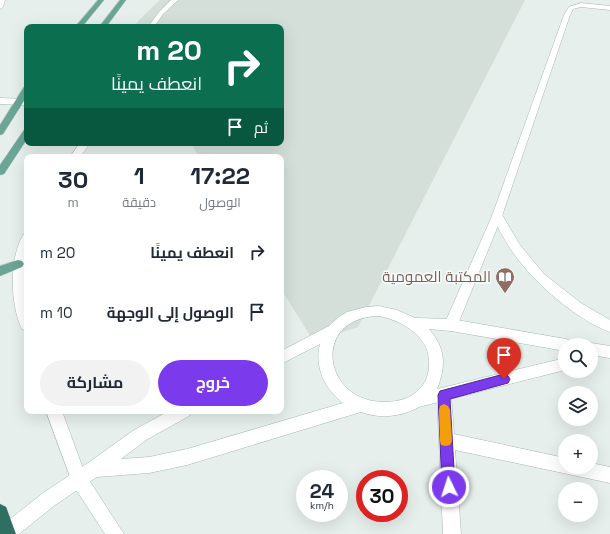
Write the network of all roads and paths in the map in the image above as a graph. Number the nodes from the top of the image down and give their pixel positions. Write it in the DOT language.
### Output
graph roads {
  1 [pos="2,0"];
  2 [pos="102,0"];
  3 [pos="123,0"];
  4 [pos="175,0"];
  5 [pos="0,7"];
  6 [pos="610,8"];
  7 [pos="81,24"];
  8 [pos="104,24"];
  9 [pos="153,24"];
  10 [pos="24,93"];
  11 [pos="0,101"];
  12 [pos="18,102"];
  13 [pos="24,102"];
  14 [pos="0,132"];
  15 [pos="24,136"];
  16 [pos="0,172"];
  17 [pos="497,216"];
  18 [pos="24,247"];
  19 [pos="18,264"];
  20 [pos="0,271"];
  21 [pos="24,315"];
  22 [pos="414,324"];
  23 [pos="451,325"];
  24 [pos="610,326"];
  25 [pos="333,330"];
  26 [pos="558,344"];
  27 [pos="598,350"];
  28 [pos="609,352"];
  29 [pos="598,355"];
  30 [pos="284,356"];
  31 [pos="558,366"];
  32 [pos="444,395"];
  33 [pos="419,400"];
  34 [pos="360,405"];
  35 [pos="55,414"];
  36 [pos="178,414"];
  37 [pos="446,440"];
  38 [pos="558,464"];
  39 [pos="94,469"];
  40 [pos="598,473"];
  41 [pos="610,475"];
  42 [pos="79,479"];
  43 [pos="0,514"];
  44 [pos="6,533"];
  45 [pos="115,534"];
  46 [pos="452,534"];
  1 -- 5 [label="street"];
  2 -- 7 [label="main road"];
  3 -- 8 [label="main road"];
  4 -- 9 [label="street"];
  6 -- 17 [label="street"];
  10 -- 12 [label="main road"];
  11 -- 12 [label="street"];
  12 -- 13 [label="street"];
  12 -- 14 [label="main road"];
  15 -- 16 [label="main road"];
  17 -- 23 [label="street"];
  17 -- 24 [label="street"];
  18 -- 19 [label="street"];
  19 -- 20 [label="main road"];
  19 -- 21 [label="street"];
  22 -- 23 [label="street"];
  22 -- 25 [label="street"];
  22 -- 33 [label="street"];
  23 -- 26 [label="street"];
  25 -- 30 [label="street"];
  25 -- 34 [label="street"];
  27 -- 28 [label="street"];
  28 -- 29 [label="street"];
  31 -- 32 [label="street"];
  32 -- 33 [label="street"];
  32 -- 37 [label="street"];
  33 -- 34 [label="street"];
  34 -- 39 [label="street"];
  35 -- 42 [label="street"];
  36 -- 39 [label="street"];
  37 -- 38 [label="street"];
  37 -- 46 [label="street"];
  39 -- 42 [label="street"];
  40 -- 41 [label="street"];
  42 -- 44 [label="street"];
  42 -- 45 [label="street"];
  43 -- 44 [label="highway"];
}
